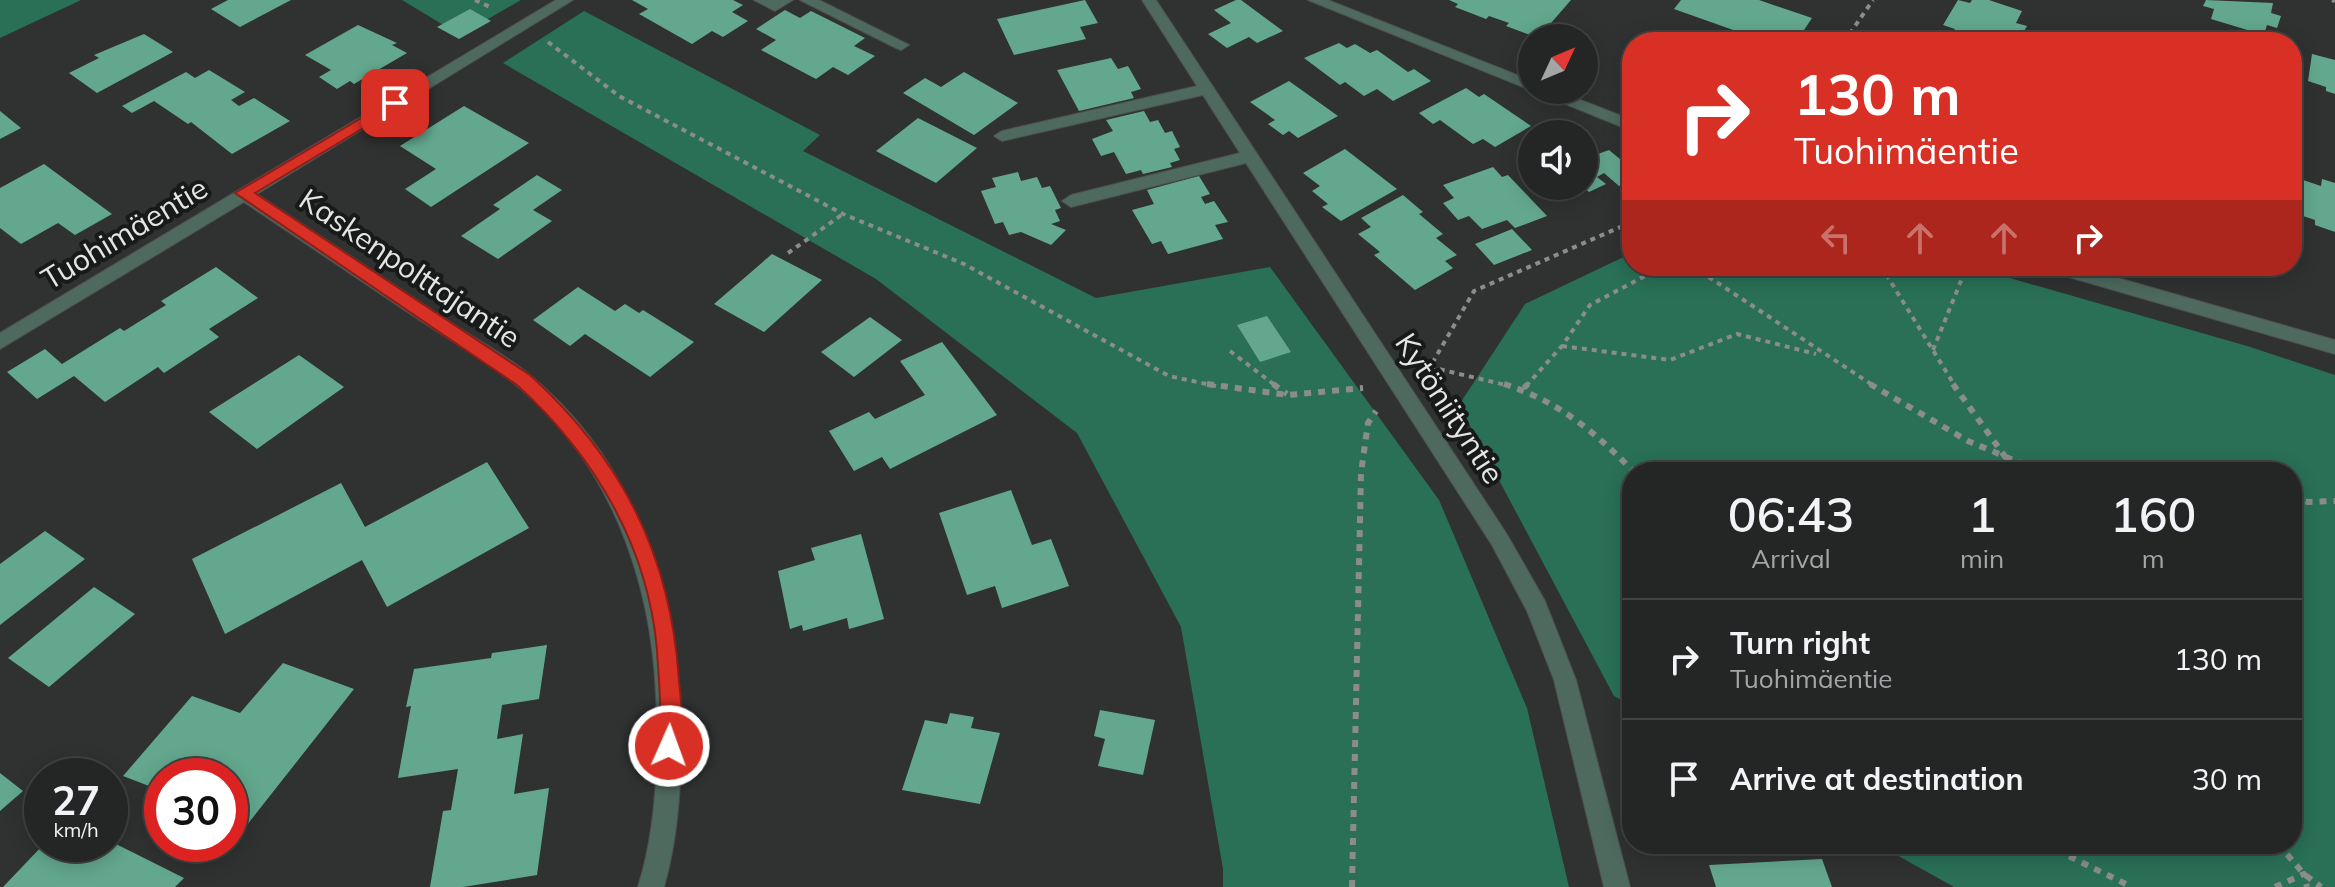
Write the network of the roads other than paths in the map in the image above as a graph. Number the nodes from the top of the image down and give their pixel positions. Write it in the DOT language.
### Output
graph roads {
  1 [pos="566,0"];
  2 [pos="761,0"];
  3 [pos="786,0"];
  4 [pos="807,0"];
  5 [pos="1149,0"];
  6 [pos="1315,0"];
  7 [pos="901,45"];
  8 [pos="1518,81"];
  9 [pos="1207,89"];
  10 [pos="1576,104"];
  11 [pos="1622,122"];
  12 [pos="1002,136"];
  13 [pos="1251,156"];
  14 [pos="243,193"];
  15 [pos="1071,201"];
  16 [pos="2089,276"];
  17 [pos="0,342"];
  18 [pos="2335,347"];
  19 [pos="651,887"];
  20 [pos="1617,887"];
  1 -- 14 [label="street, Tuohimäentie"];
  2 -- 3 [label="street"];
  4 -- 7 [label="street"];
  5 -- 9 [label="street, Kytöniityntie"];
  6 -- 8 [label="street"];
  9 -- 12 [label="street"];
  9 -- 13 [label="street, Kytöniityntie"];
  10 -- 11 [label="street"];
  13 -- 15 [label="street"];
  13 -- 20 [label="street, Kytöniityntie"];
  14 -- 17 [label="street, Tuohimäentie"];
  14 -- 19 [label="street, Kaskenpolttajantie"];
  16 -- 18 [label="street"];
}
